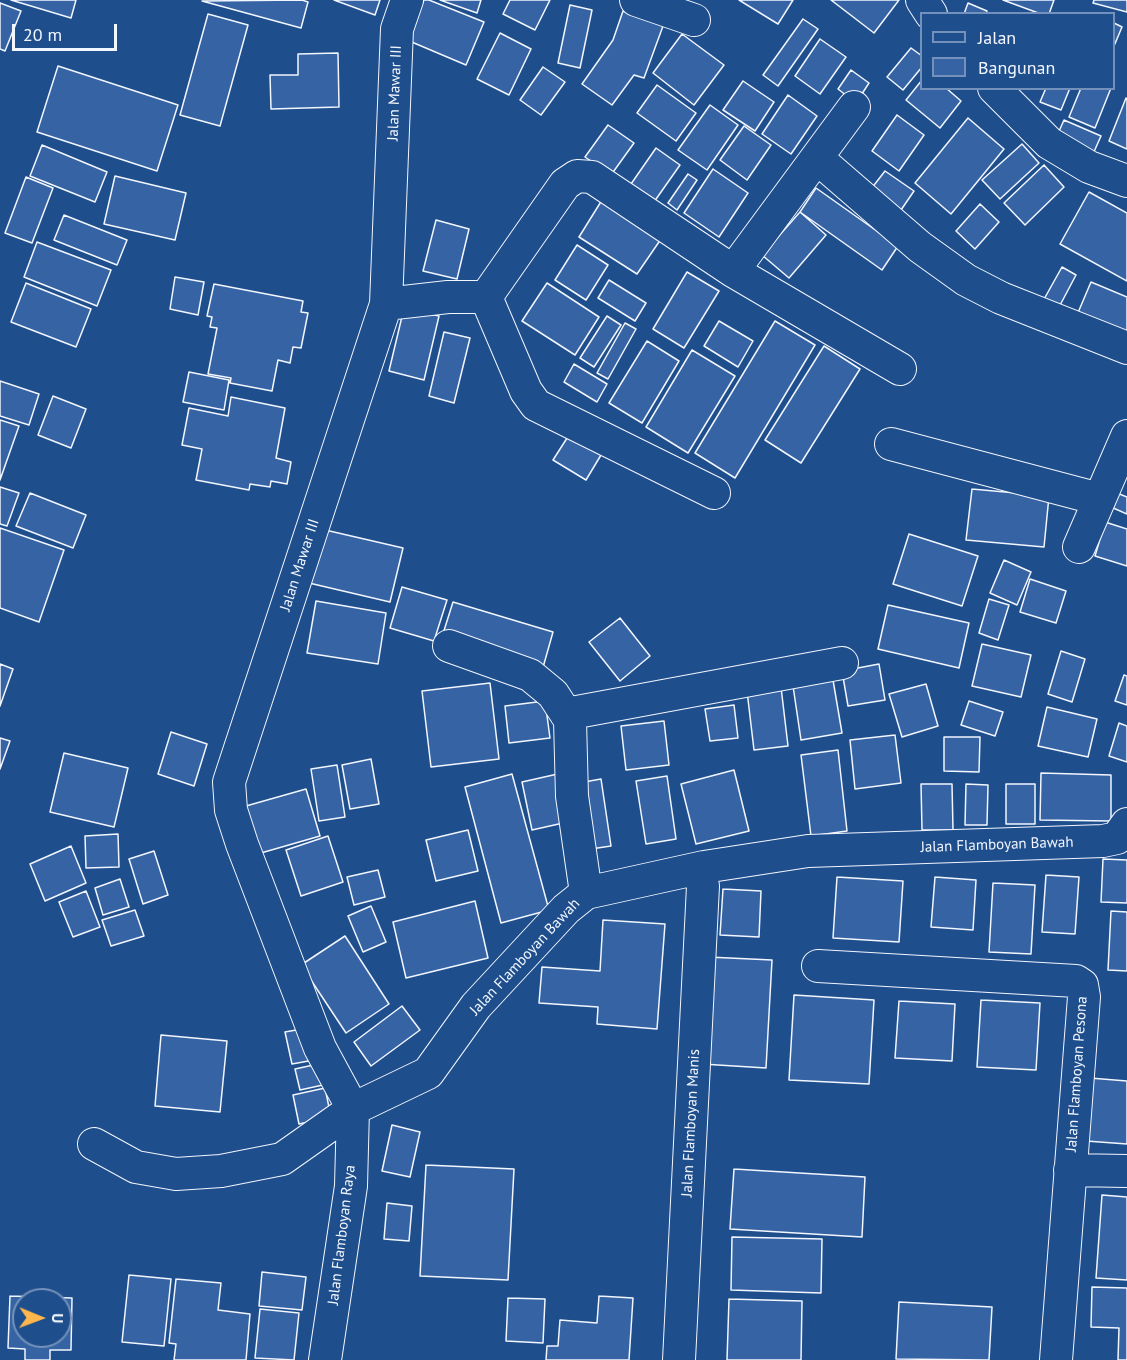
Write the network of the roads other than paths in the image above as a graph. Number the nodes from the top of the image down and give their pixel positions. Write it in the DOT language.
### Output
graph roads {
  1 [pos="407,0"];
  2 [pos="636,0"];
  3 [pos="694,20"];
  4 [pos="996,90"];
  5 [pos="854,107"];
  6 [pos="817,158"];
  7 [pos="1127,181"];
  8 [pos="733,271"];
  9 [pos="486,297"];
  10 [pos="386,304"];
  11 [pos="1127,348"];
  12 [pos="900,369"];
  13 [pos="1127,436"];
  14 [pos="891,444"];
  15 [pos="714,493"];
  16 [pos="1099,499"];
  17 [pos="1079,547"];
  18 [pos="449,646"];
  19 [pos="842,663"];
  20 [pos="566,714"];
  21 [pos="1124,835"];
  22 [pos="703,886"];
  23 [pos="586,893"];
  24 [pos="818,966"];
  25 [pos="353,1109"];
  26 [pos="94,1144"];
  27 [pos="1070,1170"];
  28 [pos="1127,1171"];
  29 [pos="325,1360"];
  30 [pos="679,1360"];
  31 [pos="1056,1360"];
  1 -- 10 [label="street, Jalan Mawar III"];
  2 -- 3 [label="street"];
  4 -- 7 [label="street"];
  5 -- 6 [label="street"];
  6 -- 8 [label="street"];
  6 -- 11 [label="street"];
  8 -- 9 [label="street"];
  8 -- 12 [label="street"];
  9 -- 10 [label="street"];
  9 -- 15 [label="street"];
  10 -- 25 [label="street, Jalan Mawar III"];
  13 -- 16 [label="street"];
  14 -- 16 [label="street"];
  16 -- 17 [label="street"];
  18 -- 20 [label="street"];
  19 -- 20 [label="street"];
  20 -- 23 [label="street"];
  21 -- 23 [label="street, Jalan Flamboyan Bawah"];
  22 -- 30 [label="street, Jalan Flamboyan Manis"];
  23 -- 25 [label="street, Jalan Flamboyan Bawah"];
  24 -- 27 [label="street, Jalan Flamboyan Pesona"];
  25 -- 26 [label="street, Jalan Flamboyan Bawah"];
  25 -- 29 [label="street, Jalan Flamboyan Raya"];
  27 -- 28 [label="street, Jalan Flamboyan Pesona"];
  27 -- 31 [label="street, Jalan Flamboyan Pesona"];
}
